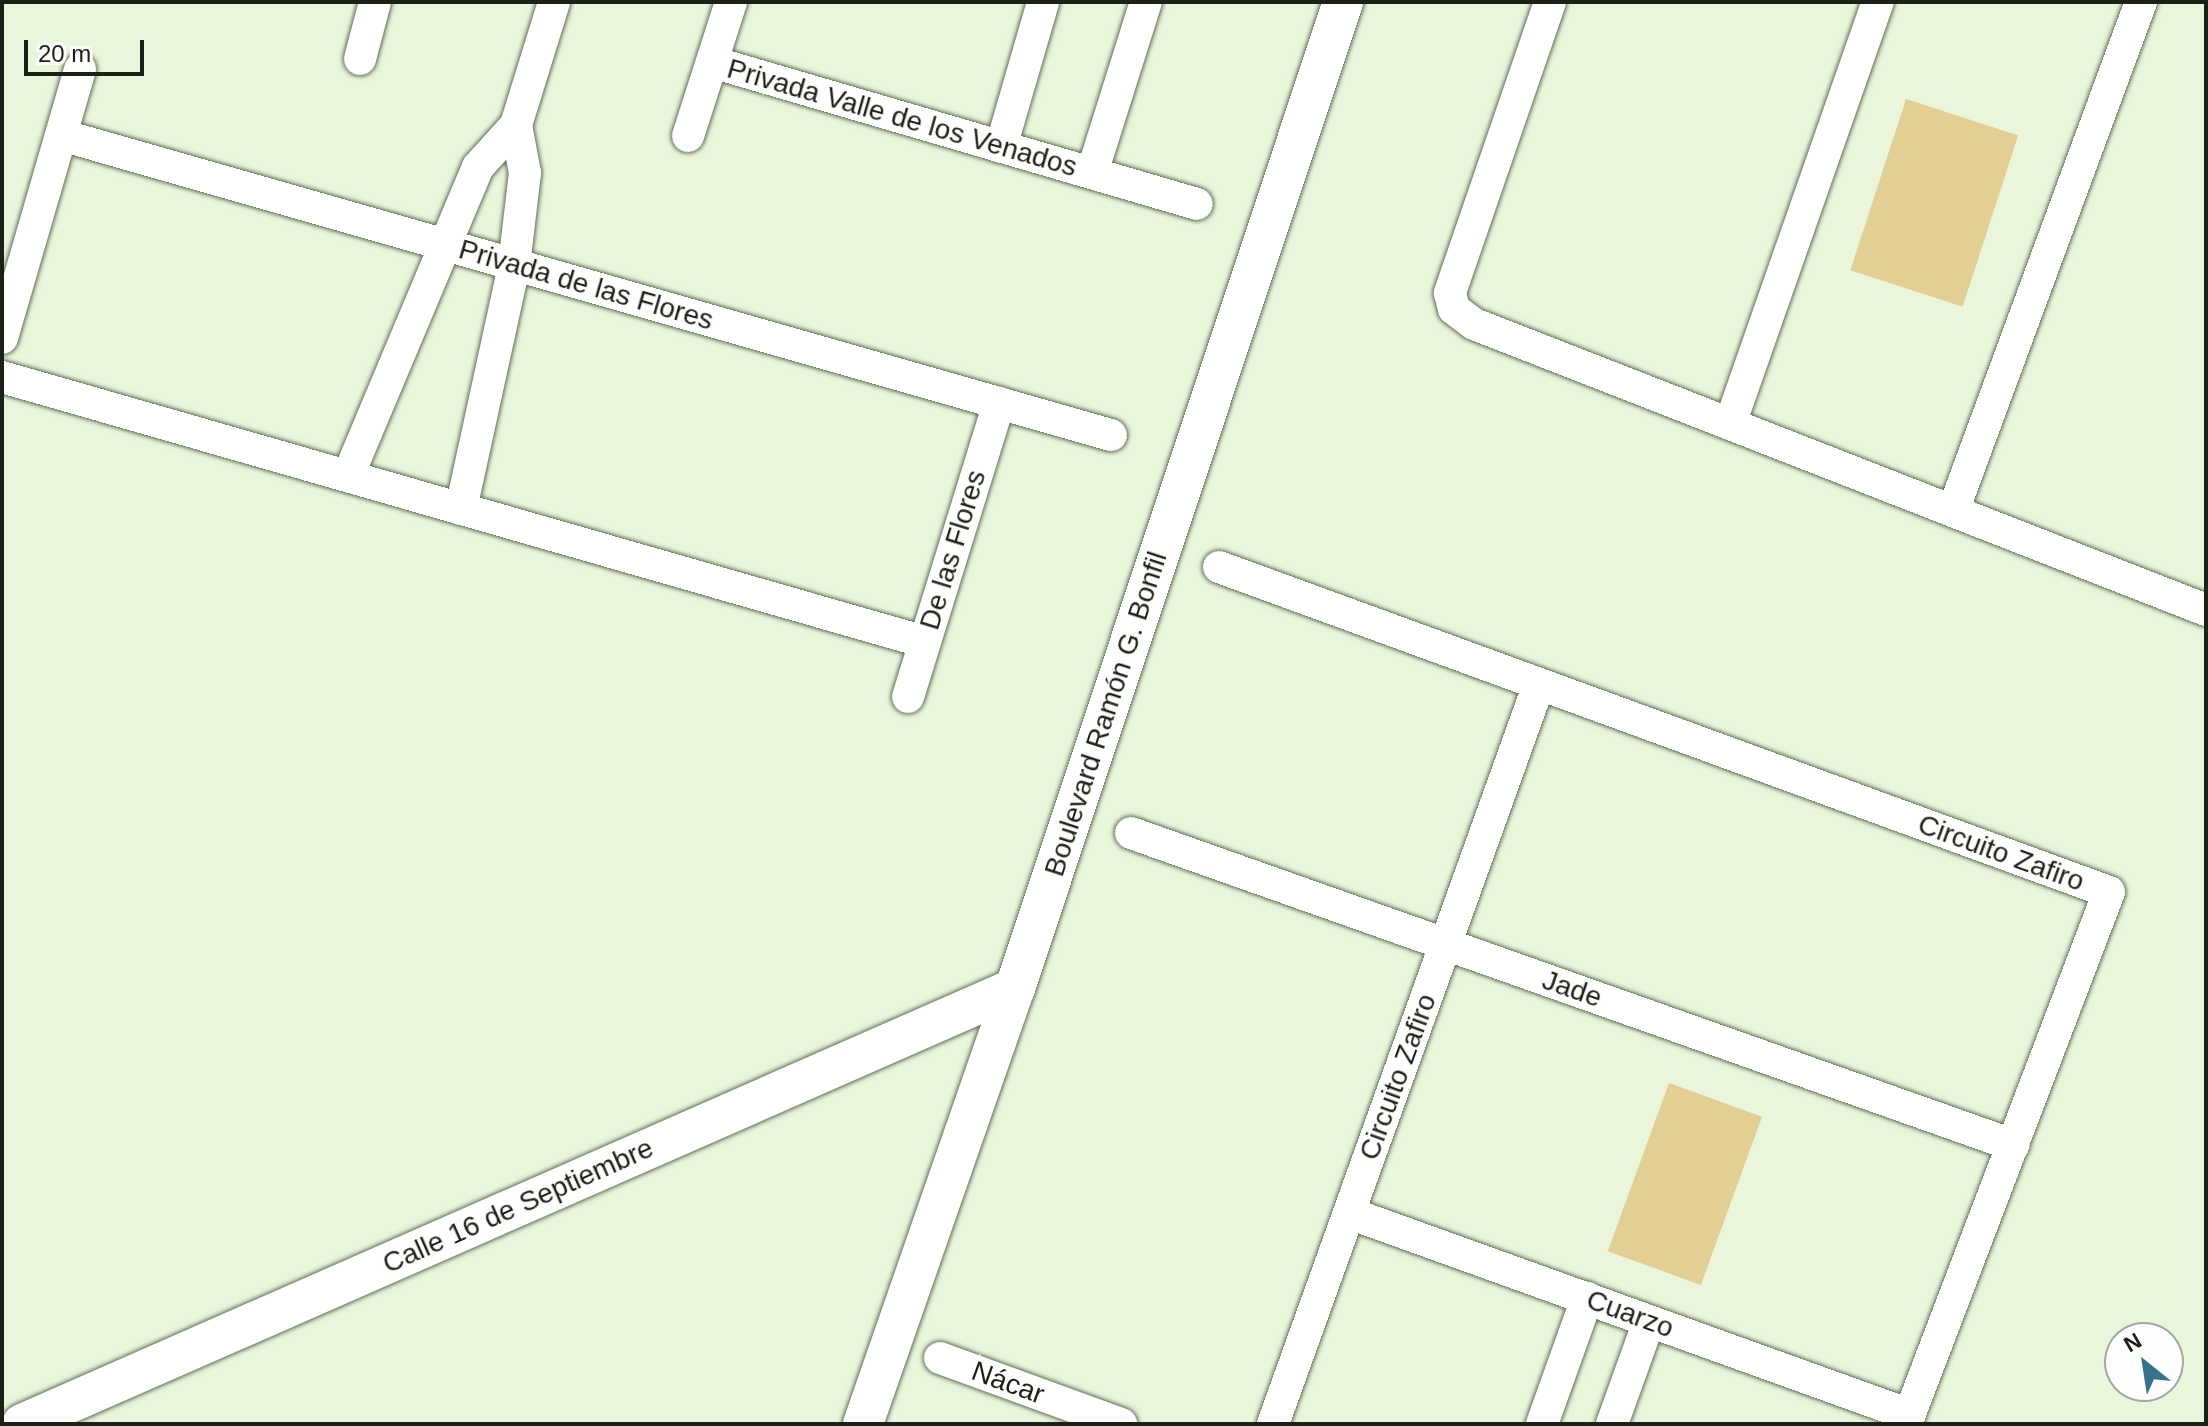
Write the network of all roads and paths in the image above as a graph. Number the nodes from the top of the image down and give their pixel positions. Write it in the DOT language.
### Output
graph roads {
  1 [pos="375,2"];
  2 [pos="554,2"];
  3 [pos="731,2"];
  4 [pos="1043,2"];
  5 [pos="1146,2"];
  6 [pos="1343,2"];
  7 [pos="1550,2"];
  8 [pos="1878,2"];
  9 [pos="2141,2"];
  10 [pos="360,59"];
  11 [pos="712,62"];
  12 [pos="80,69"];
  13 [pos="516,125"];
  14 [pos="61,135"];
  15 [pos="688,136"];
  16 [pos="1001,147"];
  17 [pos="1092,173"];
  18 [pos="1197,204"];
  19 [pos="443,244"];
  20 [pos="514,265"];
  21 [pos="2,338"];
  22 [pos="2,377"];
  23 [pos="999,403"];
  24 [pos="1730,424"];
  25 [pos="1111,435"];
  26 [pos="348,476"];
  27 [pos="461,509"];
  28 [pos="1953,511"];
  29 [pos="1219,567"];
  30 [pos="2206,610"];
  31 [pos="925,642"];
  32 [pos="1539,684"];
  33 [pos="908,697"];
  34 [pos="1131,833"];
  35 [pos="1445,945"];
  36 [pos="1015,988"];
  37 [pos="2013,1145"];
  38 [pos="1349,1213"];
  39 [pos="1587,1298"];
  40 [pos="1649,1321"];
  41 [pos="940,1358"];
  42 [pos="1908,1419"];
  43 [pos="22,1424"];
  44 [pos="863,1424"];
  45 [pos="1121,1424"];
  46 [pos="1273,1424"];
  47 [pos="1542,1424"];
  48 [pos="1612,1424"];
  1 -- 10 [label="street"];
  2 -- 13 [label="street"];
  3 -- 11 [label="street, Privada Valle de los Venados"];
  4 -- 16 [label="street"];
  5 -- 17 [label="street, Privada Valle de los Venados"];
  6 -- 36 [label="street, Boulevard Ramón G. Bonfil"];
  7 -- 24 [label="street"];
  8 -- 24 [label="street"];
  9 -- 28 [label="street"];
  11 -- 15 [label="street, Privada Valle de los Venados"];
  11 -- 16 [label="street, Privada Valle de los Venados"];
  12 -- 14 [label="street"];
  13 -- 19 [label="street"];
  13 -- 20 [label="street"];
  14 -- 19 [label="street, Privada de las Flores"];
  14 -- 21 [label="street"];
  16 -- 17 [label="street, Privada Valle de los Venados"];
  17 -- 18 [label="street, Privada Valle de los Venados"];
  19 -- 20 [label="street, Privada de las Flores"];
  19 -- 26 [label="street"];
  20 -- 23 [label="street, Privada de las Flores"];
  20 -- 27 [label="street"];
  22 -- 26 [label="street"];
  23 -- 25 [label="street, Privada de las Flores"];
  23 -- 31 [label="street, De las Flores"];
  24 -- 28 [label="street"];
  26 -- 27 [label="street"];
  27 -- 31 [label="street"];
  28 -- 30 [label="street"];
  29 -- 32 [label="street, Circuito Zafiro"];
  31 -- 33 [label="street, De las Flores"];
  32 -- 35 [label="street, Circuito Zafiro"];
  32 -- 37 [label="street, Circuito Zafiro"];
  34 -- 35 [label="street, Jade"];
  35 -- 37 [label="street, Jade"];
  35 -- 38 [label="street, Circuito Zafiro"];
  36 -- 43 [label="street, Calle 16 de Septiembre"];
  36 -- 44 [label="street, Boulevard Ramón G. Bonfil"];
  37 -- 42 [label="street, Circuito Zafiro"];
  38 -- 39 [label="street, Cuarzo"];
  38 -- 46 [label="street, Circuito Zafiro"];
  39 -- 40 [label="street, Cuarzo"];
  39 -- 47 [label="street"];
  40 -- 42 [label="street, Cuarzo"];
  40 -- 48 [label="street"];
  41 -- 45 [label="street, Nácar"];
}
